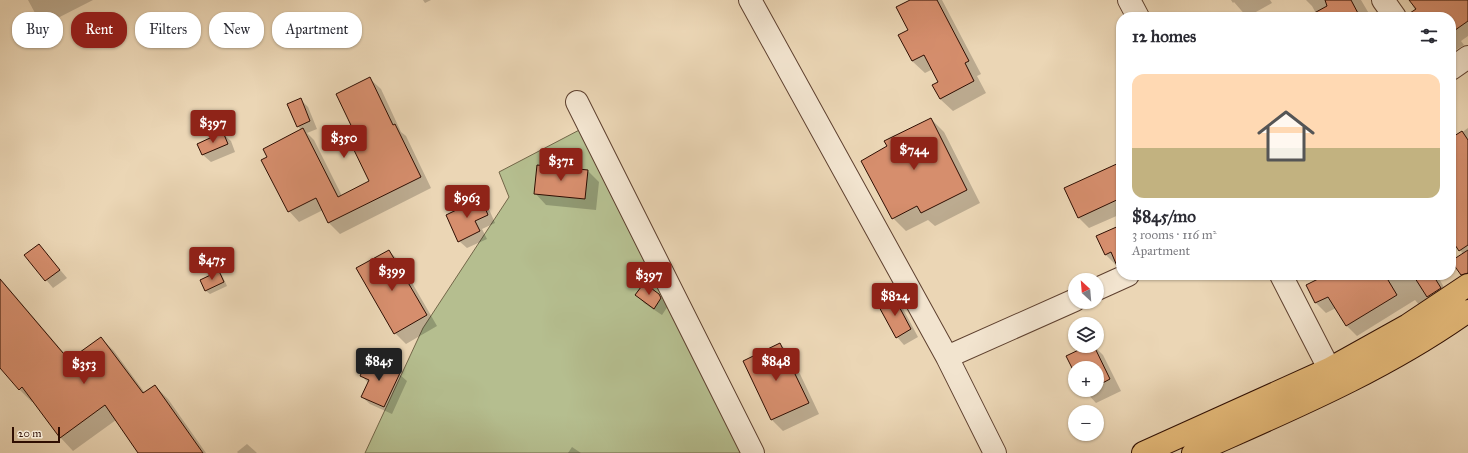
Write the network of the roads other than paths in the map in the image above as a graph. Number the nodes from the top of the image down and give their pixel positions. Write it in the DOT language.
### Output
graph roads {
  1 [pos="750,0"];
  2 [pos="1129,0"];
  3 [pos="1383,0"];
  4 [pos="1135,12"];
  5 [pos="1391,12"];
  6 [pos="1468,57"];
  7 [pos="1456,65"];
  8 [pos="578,102"];
  9 [pos="1118,280"];
  10 [pos="1284,280"];
  11 [pos="1468,285"];
  12 [pos="1104,287"];
  13 [pos="1068,303"];
  14 [pos="1468,311"];
  15 [pos="947,357"];
  16 [pos="1333,378"];
  17 [pos="1170,448"];
  18 [pos="753,453"];
  19 [pos="995,453"];
  20 [pos="1143,453"];
  21 [pos="1193,453"];
  1 -- 15 [label="street"];
  2 -- 4 [label="street"];
  3 -- 5 [label="street"];
  6 -- 7 [label="street"];
  8 -- 18 [label="street"];
  9 -- 12 [label="street"];
  10 -- 16 [label="street"];
  11 -- 16 [label="main road"];
  13 -- 15 [label="street"];
  14 -- 16 [label="main road"];
  15 -- 19 [label="street"];
  16 -- 17 [label="main road"];
  16 -- 21 [label="main road"];
  17 -- 20 [label="main road"];
}
